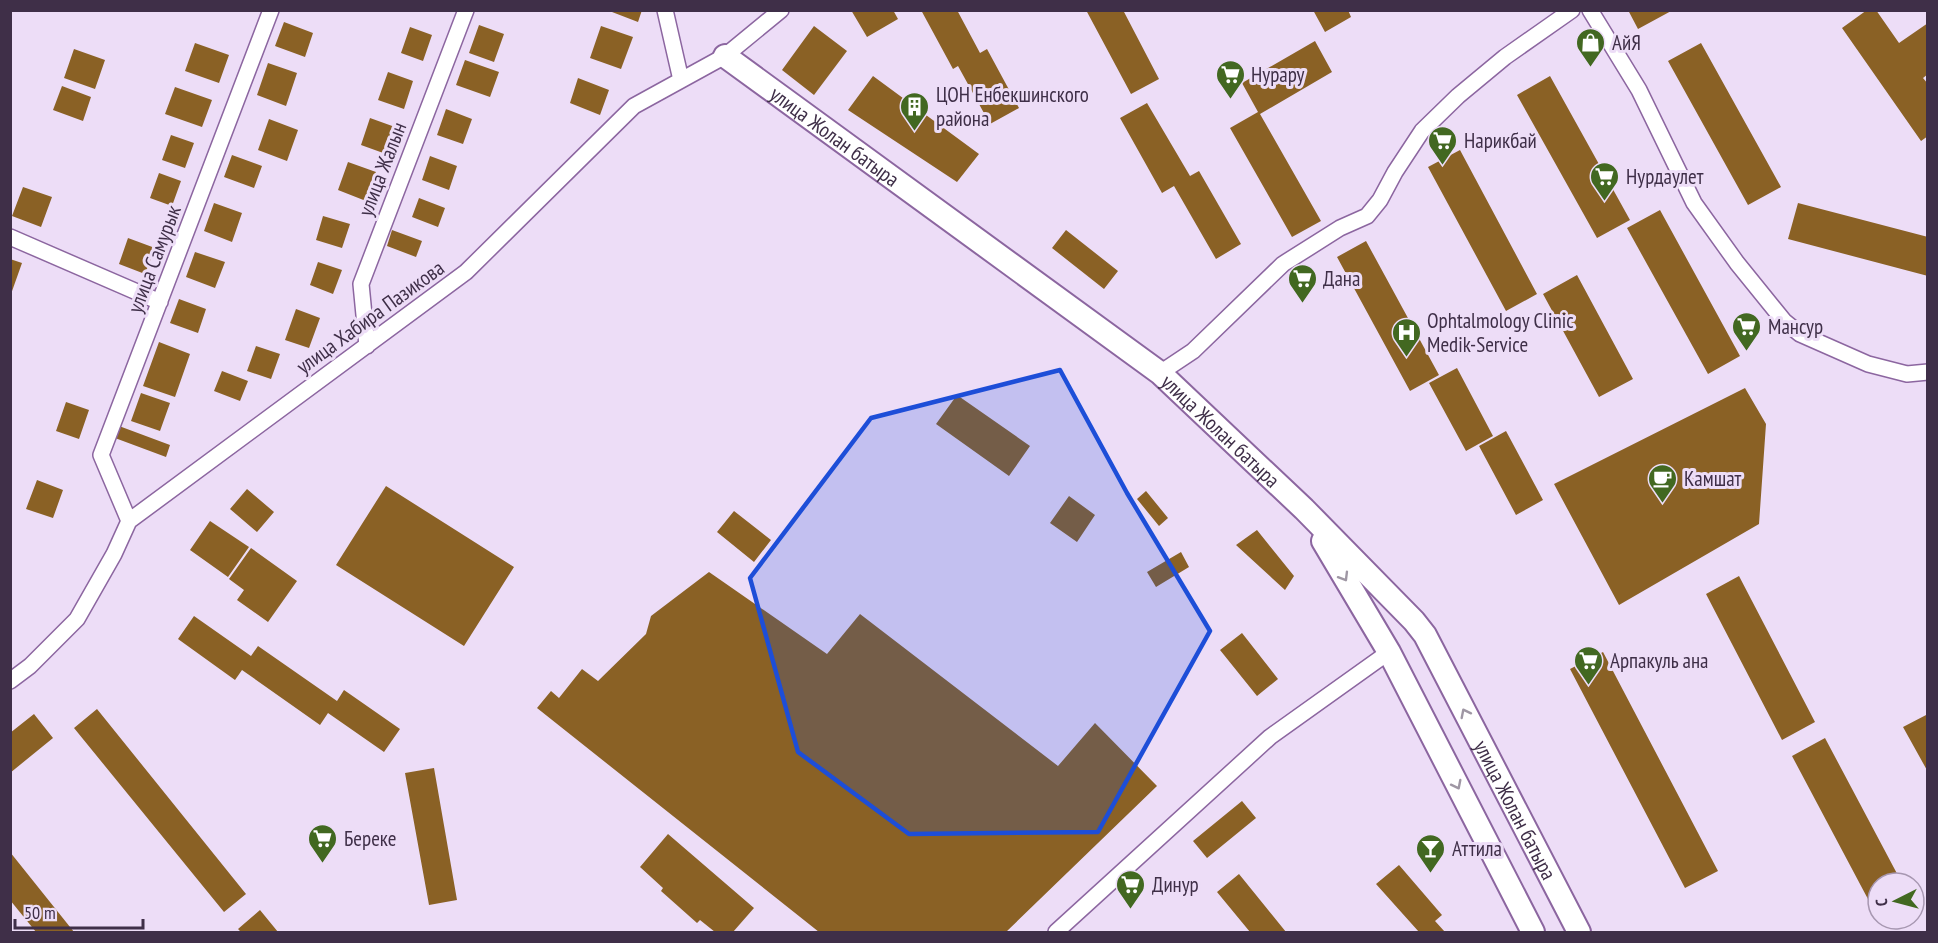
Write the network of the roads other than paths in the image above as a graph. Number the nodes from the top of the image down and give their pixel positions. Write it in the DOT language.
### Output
graph roads {
  1 [pos="271,10"];
  2 [pos="466,10"];
  3 [pos="665,10"];
  4 [pos="782,10"];
  5 [pos="1572,10"];
  6 [pos="1590,10"];
  7 [pos="725,56"];
  8 [pos="681,80"];
  9 [pos="10,237"];
  10 [pos="160,302"];
  11 [pos="367,346"];
  12 [pos="1928,372"];
  13 [pos="1160,373"];
  14 [pos="1304,508"];
  15 [pos="129,521"];
  16 [pos="1389,652"];
  17 [pos="10,681"];
  18 [pos="1056,933"];
  19 [pos="1533,933"];
  20 [pos="1579,933"];
  1 -- 10 [label="street, улица Самурык"];
  2 -- 11 [label="street, улица Жалын"];
  3 -- 8 [label="street"];
  4 -- 7 [label="street, улица Хабира Пазикова"];
  5 -- 13 [label="street"];
  6 -- 12 [label="street"];
  7 -- 8 [label="street, улица Хабира Пазикова"];
  7 -- 13 [label="street, улица Жолан батыра"];
  8 -- 11 [label="street, улица Хабира Пазикова"];
  9 -- 10 [label="street"];
  10 -- 15 [label="street, улица Самурык"];
  11 -- 15 [label="street, улица Хабира Пазикова"];
  13 -- 14 [label="street, улица Жолан батыра"];
  14 -- 16 [label="street, one-way"];
  20 -- 14 [label="street, улица Жолан батыра, one-way"];
  15 -- 17 [label="street, улица Хабира Пазикова"];
  16 -- 18 [label="street"];
  16 -- 19 [label="street, one-way"];
}
